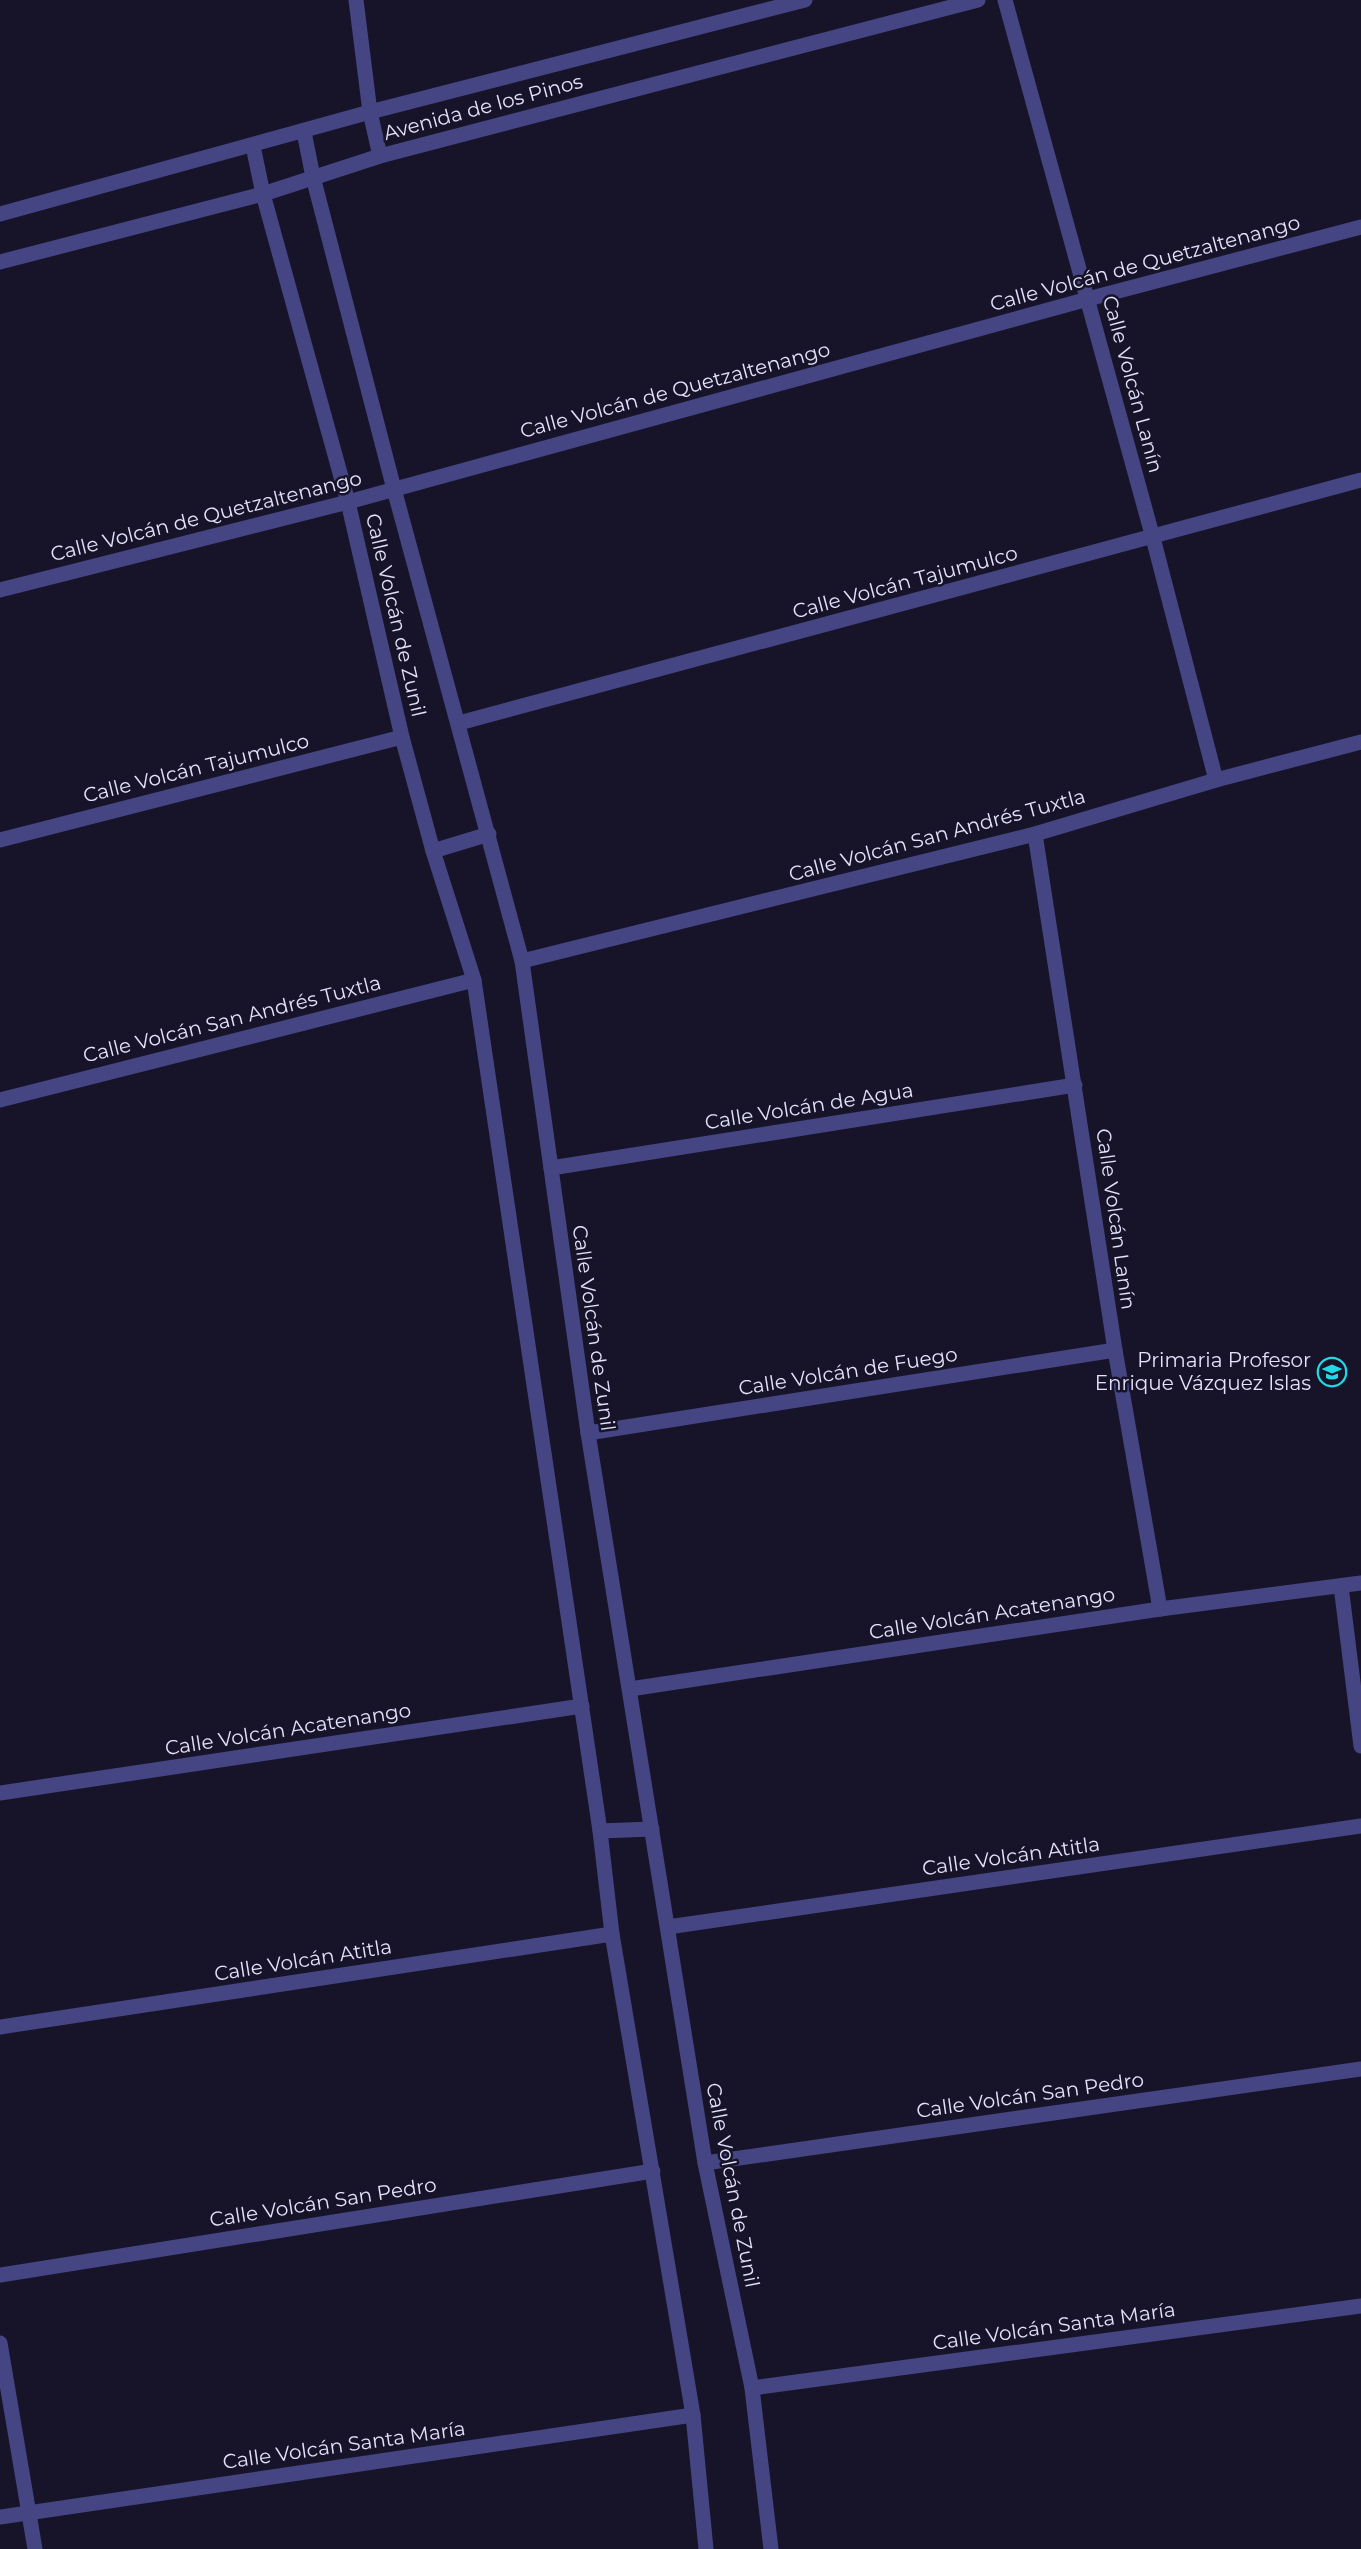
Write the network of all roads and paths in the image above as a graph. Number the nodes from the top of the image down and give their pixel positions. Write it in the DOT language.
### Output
graph roads {
  1 [pos="356,0"];
  2 [pos="805,0"];
  3 [pos="978,0"];
  4 [pos="1005,0"];
  5 [pos="370,112"];
  6 [pos="304,132"];
  7 [pos="253,146"];
  8 [pos="380,156"];
  9 [pos="314,177"];
  10 [pos="263,194"];
  11 [pos="0,214"];
  12 [pos="1361,227"];
  13 [pos="0,262"];
  14 [pos="1088,299"];
  15 [pos="1361,480"];
  16 [pos="394,489"];
  17 [pos="348,502"];
  18 [pos="1153,538"];
  19 [pos="0,590"];
  20 [pos="459,723"];
  21 [pos="402,737"];
  22 [pos="1361,742"];
  23 [pos="1216,780"];
  24 [pos="489,834"];
  25 [pos="1035,834"];
  26 [pos="0,840"];
  27 [pos="433,851"];
  28 [pos="522,961"];
  29 [pos="474,980"];
  30 [pos="1075,1085"];
  31 [pos="0,1100"];
  32 [pos="551,1168"];
  33 [pos="1114,1350"];
  34 [pos="588,1433"];
  35 [pos="1361,1583"];
  36 [pos="1341,1586"];
  37 [pos="1160,1609"];
  38 [pos="630,1689"];
  39 [pos="582,1706"];
  40 [pos="1361,1746"];
  41 [pos="0,1793"];
  42 [pos="1361,1826"];
  43 [pos="652,1829"];
  44 [pos="600,1831"];
  45 [pos="668,1927"];
  46 [pos="612,1934"];
  47 [pos="0,2027"];
  48 [pos="1361,2069"];
  49 [pos="705,2163"];
  50 [pos="653,2171"];
  51 [pos="0,2275"];
  52 [pos="1361,2306"];
  53 [pos="0,2343"];
  54 [pos="752,2388"];
  55 [pos="693,2415"];
  56 [pos="30,2512"];
  57 [pos="0,2517"];
  58 [pos="35,2549"];
  59 [pos="706,2549"];
  60 [pos="771,2549"];
  1 -- 5 [label="street"];
  2 -- 5 [label="street, Avenida de los Pinos"];
  3 -- 8 [label="street, Avenida de los Pinos"];
  4 -- 14 [label="street, Calle Volcán Lanín"];
  5 -- 6 [label="street, Avenida de los Pinos"];
  5 -- 8 [label="street"];
  6 -- 7 [label="street, Avenida de los Pinos"];
  6 -- 9 [label="street, Calle Volcán de Zunil"];
  7 -- 10 [label="street, Calle Volcán de Zunil"];
  7 -- 11 [label="street, Avenida de los Pinos"];
  8 -- 9 [label="street, Avenida de los Pinos"];
  9 -- 10 [label="street, Avenida de los Pinos"];
  9 -- 16 [label="street, Calle Volcán de Zunil"];
  10 -- 13 [label="street, Avenida de los Pinos"];
  10 -- 17 [label="street, Calle Volcán de Zunil"];
  12 -- 14 [label="street, Calle Volcán de Quetzaltenango"];
  14 -- 16 [label="street, Calle Volcán de Quetzaltenango"];
  14 -- 18 [label="street, Calle Volcán Lanín"];
  15 -- 18 [label="street, Calle Volcán Tajumulco"];
  16 -- 17 [label="street, Calle Volcán de Quetzaltenango"];
  16 -- 20 [label="street, Calle Volcán de Zunil"];
  17 -- 19 [label="street, Calle Volcán de Quetzaltenango"];
  17 -- 21 [label="street, Calle Volcán de Zunil"];
  18 -- 20 [label="street, Calle Volcán Tajumulco"];
  18 -- 23 [label="street, Calle Volcán Lanín"];
  20 -- 24 [label="street, Calle Volcán de Zunil"];
  21 -- 26 [label="street, Calle Volcán Tajumulco"];
  21 -- 27 [label="street, Calle Volcán de Zunil"];
  22 -- 23 [label="street, Calle Volcán San Andrés Tuxtla"];
  23 -- 25 [label="street, Calle Volcán San Andrés Tuxtla"];
  24 -- 27 [label="street"];
  24 -- 28 [label="street, Calle Volcán de Zunil"];
  25 -- 28 [label="street, Calle Volcán San Andrés Tuxtla"];
  25 -- 30 [label="street, Calle Volcán Lanín"];
  27 -- 29 [label="street, Calle Volcán de Zunil"];
  28 -- 32 [label="street, Calle Volcán de Zunil"];
  29 -- 31 [label="street, Calle Volcán San Andrés Tuxtla"];
  29 -- 39 [label="street, Calle Volcán de Zunil"];
  30 -- 32 [label="street, Calle Volcán de Agua"];
  30 -- 33 [label="street, Calle Volcán Lanín"];
  32 -- 34 [label="street, Calle Volcán de Zunil"];
  33 -- 34 [label="street, Calle Volcán de Fuego"];
  33 -- 37 [label="street, Calle Volcán Lanín"];
  34 -- 38 [label="street, Calle Volcán de Zunil"];
  35 -- 36 [label="street, Calle Volcán Acatenango"];
  36 -- 37 [label="street, Calle Volcán Acatenango"];
  36 -- 40 [label="street"];
  37 -- 38 [label="street, Calle Volcán Acatenango"];
  38 -- 43 [label="street, Calle Volcán de Zunil"];
  39 -- 41 [label="street, Calle Volcán Acatenango"];
  39 -- 44 [label="street, Calle Volcán de Zunil"];
  42 -- 45 [label="street, Calle Volcán Atitla"];
  43 -- 44 [label="street"];
  43 -- 45 [label="street, Calle Volcán de Zunil"];
  44 -- 46 [label="street, Calle Volcán de Zunil"];
  45 -- 49 [label="street, Calle Volcán de Zunil"];
  46 -- 47 [label="street, Calle Volcán Atitla"];
  46 -- 50 [label="street, Calle Volcán de Zunil"];
  48 -- 49 [label="street, Calle Volcán San Pedro"];
  49 -- 54 [label="street, Calle Volcán de Zunil"];
  50 -- 51 [label="street, Calle Volcán San Pedro"];
  50 -- 55 [label="street, Calle Volcán de Zunil"];
  52 -- 54 [label="street, Calle Volcán Santa María"];
  53 -- 56 [label="street"];
  54 -- 60 [label="street, Calle Volcán de Zunil"];
  55 -- 56 [label="street, Calle Volcán Santa María"];
  55 -- 59 [label="street, Calle Volcán de Zunil"];
  56 -- 57 [label="street, Calle Volcán Santa María"];
  56 -- 58 [label="street"];
}
